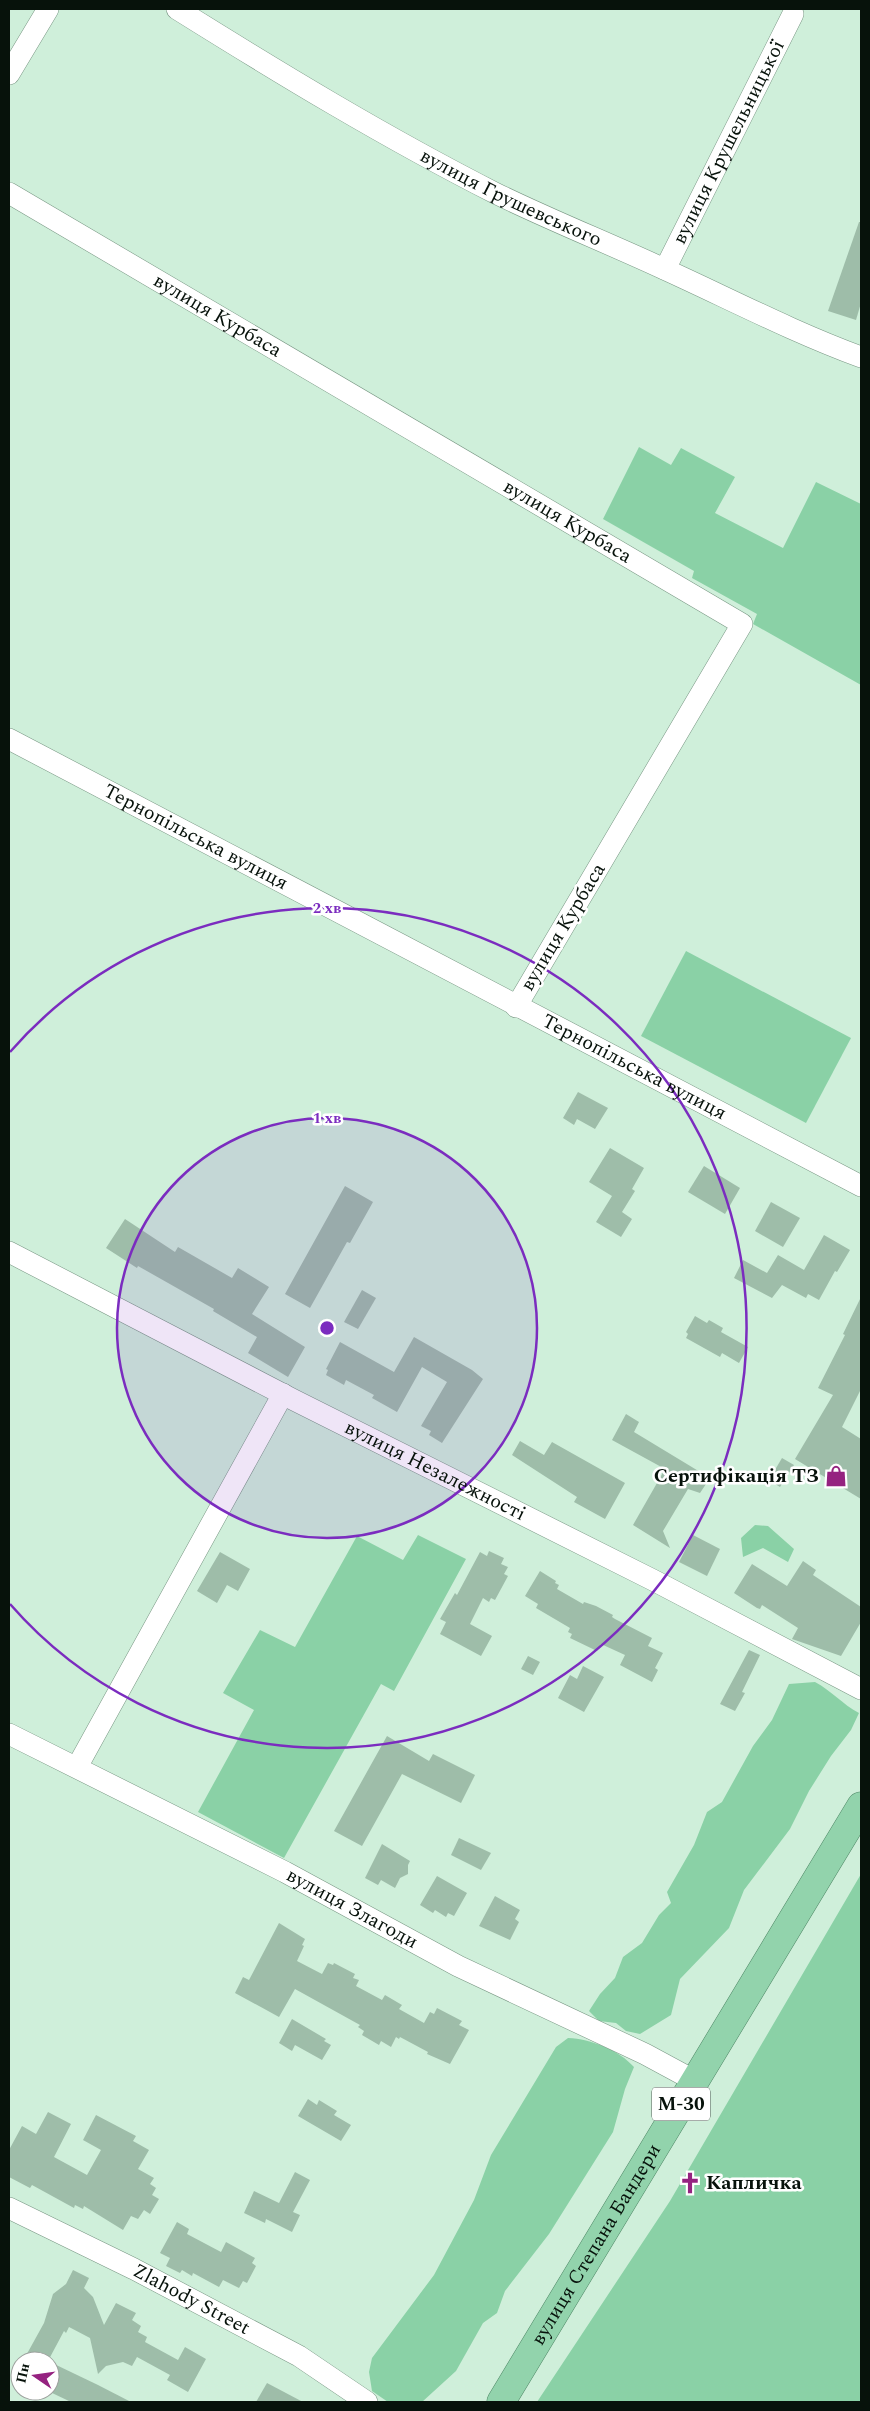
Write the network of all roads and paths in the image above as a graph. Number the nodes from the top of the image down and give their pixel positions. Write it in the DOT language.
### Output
graph roads {
  1 [pos="48,9"];
  2 [pos="177,9"];
  3 [pos="793,14"];
  4 [pos="9,74"];
  5 [pos="9,193"];
  6 [pos="665,269"];
  7 [pos="861,357"];
  8 [pos="9,739"];
  9 [pos="516,1007"];
  10 [pos="861,1186"];
  11 [pos="9,1252"];
  12 [pos="283,1394"];
  13 [pos="861,1689"];
  14 [pos="9,1734"];
  15 [pos="77,1767"];
  16 [pos="861,1806"];
  17 [pos="695,2081"];
  18 [pos="9,2208"];
  19 [pos="367,2402"];
  20 [pos="501,2402"];
  1 -- 4 [label="street"];
  2 -- 6 [label="street, вулиця Грушевського"];
  3 -- 6 [label="street, вулиця Крушельницької"];
  5 -- 9 [label="street, вулиця Курбаса"];
  6 -- 7 [label="street, вулиця Грушевського"];
  8 -- 9 [label="street, Тернопільська вулиця"];
  9 -- 10 [label="street, Тернопільська вулиця"];
  11 -- 12 [label="street, вулиця Незалежності"];
  12 -- 13 [label="street, вулиця Незалежності"];
  12 -- 15 [label="street"];
  14 -- 15 [label="street, вулиця Злагоди"];
  15 -- 17 [label="street, вулиця Злагоди"];
  16 -- 17 [label="highway, вулиця Степана Бандери / М-30"];
  17 -- 20 [label="highway, вулиця Степана Бандери / М-30"];
  18 -- 19 [label="street, Zlahody Street"];
}
